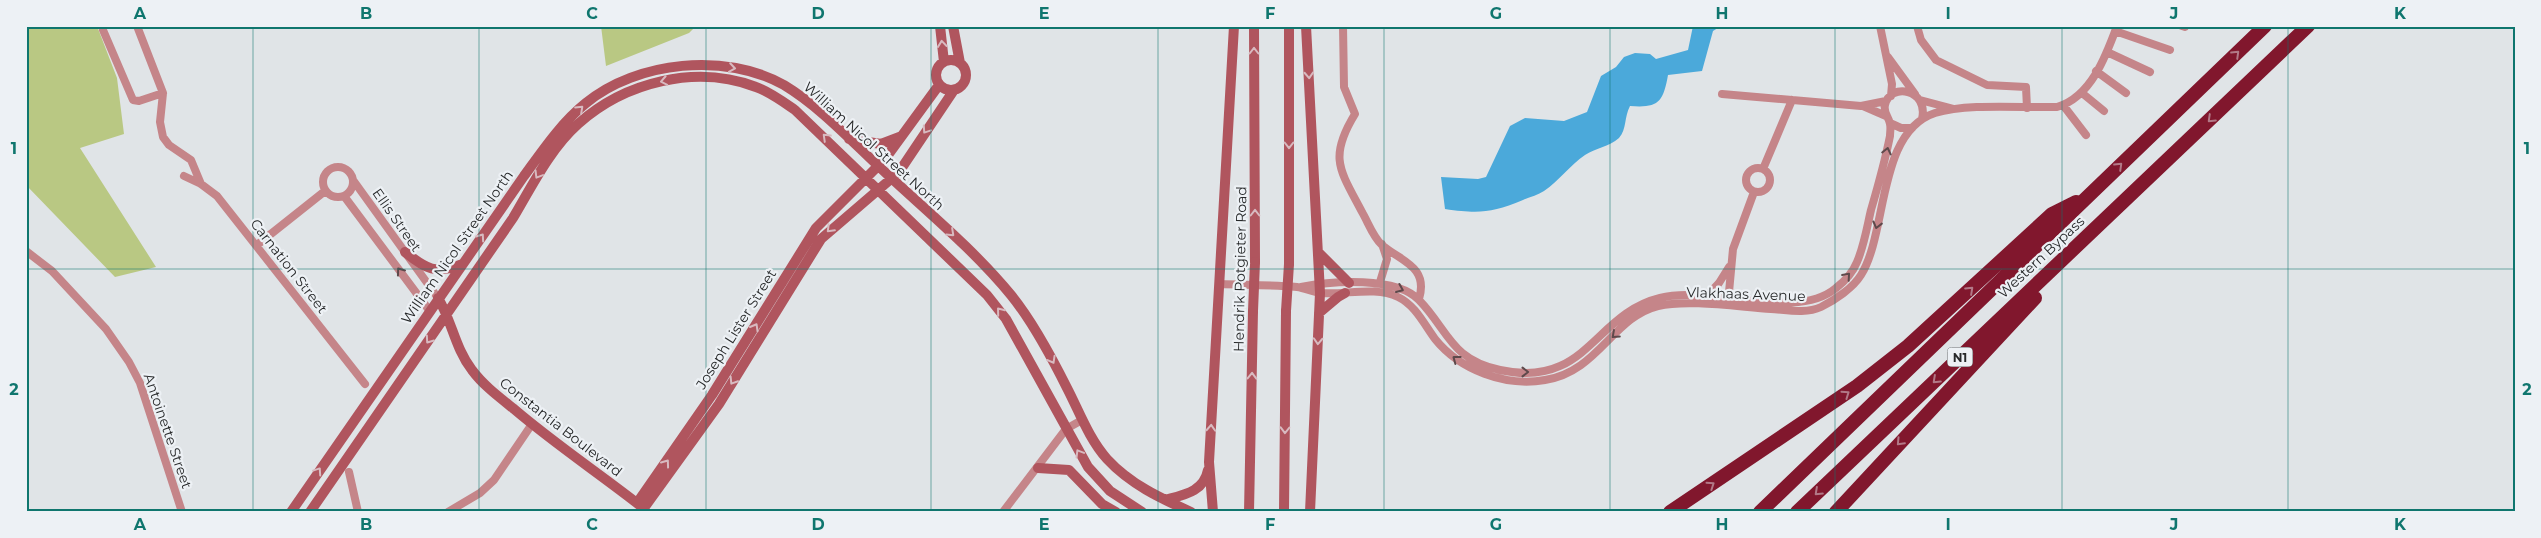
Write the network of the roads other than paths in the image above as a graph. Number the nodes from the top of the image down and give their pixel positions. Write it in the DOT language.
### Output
graph roads {
  1 [pos="137,26"];
  2 [pos="940,26"];
  3 [pos="954,26"];
  4 [pos="1234,26"];
  5 [pos="1254,26"];
  6 [pos="1288,26"];
  7 [pos="1306,26"];
  8 [pos="1343,26"];
  9 [pos="1880,26"];
  10 [pos="1917,26"];
  11 [pos="2265,26"];
  12 [pos="2308,26"];
  13 [pos="2116,29"];
  14 [pos="103,30"];
  15 [pos="2170,50"];
  16 [pos="2107,52"];
  17 [pos="1886,53"];
  18 [pos="944,62"];
  19 [pos="960,63"];
  20 [pos="2096,71"];
  21 [pos="2150,72"];
  22 [pos="939,85"];
  23 [pos="954,90"];
  24 [pos="163,93"];
  25 [pos="2082,93"];
  26 [pos="2126,93"];
  27 [pos="1722,94"];
  28 [pos="1918,97"];
  29 [pos="1888,99"];
  30 [pos="1792,100"];
  31 [pos="2063,105"];
  32 [pos="1861,106"];
  33 [pos="2027,108"];
  34 [pos="1955,109"];
  35 [pos="2104,111"];
  36 [pos="1888,119"];
  37 [pos="1922,119"];
  38 [pos="1912,128"];
  39 [pos="2086,135"];
  40 [pos="903,136"];
  41 [pos="848,139"];
  42 [pos="878,167"];
  43 [pos="1763,169"];
  44 [pos="184,176"];
  45 [pos="866,178"];
  46 [pos="891,178"];
  47 [pos="353,180"];
  48 [pos="201,184"];
  49 [pos="879,189"];
  50 [pos="325,191"];
  51 [pos="1754,192"];
  52 [pos="344,196"];
  53 [pos="2084,200"];
  54 [pos="2124,202"];
  55 [pos="1382,244"];
  56 [pos="257,245"];
  57 [pos="26,251"];
  58 [pos="405,252"];
  59 [pos="1318,252"];
  60 [pos="462,264"];
  61 [pos="1730,266"];
  62 [pos="1380,282"];
  63 [pos="1349,283"];
  64 [pos="1220,284"];
  65 [pos="1320,288"];
  66 [pos="1345,293"];
  67 [pos="1706,297"];
  68 [pos="438,298"];
  69 [pos="1419,299"];
  70 [pos="1728,302"];
  71 [pos="1411,306"];
  72 [pos="429,310"];
  73 [pos="448,314"];
  74 [pos="1319,314"];
  75 [pos="441,324"];
  76 [pos="451,330"];
  77 [pos="365,384"];
  78 [pos="1082,420"];
  79 [pos="532,424"];
  80 [pos="1066,429"];
  81 [pos="1210,462"];
  82 [pos="1038,468"];
  83 [pos="350,472"];
  84 [pos="1165,500"];
  85 [pos="643,507"];
  86 [pos="182,512"];
  87 [pos="291,512"];
  88 [pos="310,512"];
  89 [pos="358,512"];
  90 [pos="448,512"];
  91 [pos="1003,512"];
  92 [pos="1116,512"];
  93 [pos="1142,512"];
  94 [pos="1191,512"];
  95 [pos="1213,512"];
  96 [pos="1249,512"];
  97 [pos="1284,512"];
  98 [pos="1310,512"];
  99 [pos="1670,512"];
  100 [pos="1760,512"];
  101 [pos="1797,512"];
  102 [pos="1836,512"];
  1 -- 24 [label="street"];
  18 -- 2 [label="main road, one-way"];
  3 -- 19 [label="main road"];
  4 -- 64 [label="main road"];
  96 -- 5 [label="main road, Hendrik Potgieter Road, one-way, bridge"];
  6 -- 97 [label="main road, one-way, bridge"];
  7 -- 59 [label="main road, one-way"];
  8 -- 55 [label="street, Vlakhaas Avenue"];
  9 -- 17 [label="street"];
  10 -- 33 [label="street"];
  53 -- 11 [label="highway, Western Bypass / N1, one-way"];
  12 -- 54 [label="highway, Western Bypass / N1, one-way"];
  13 -- 15 [label="street"];
  13 -- 16 [label="street, Vlakhaas Avenue"];
  14 -- 24 [label="street"];
  16 -- 20 [label="street, Vlakhaas Avenue"];
  16 -- 21 [label="street"];
  17 -- 28 [label="street"];
  17 -- 29 [label="street"];
  18 -- 19 [label="main road"];
  18 -- 22 [label="main road"];
  19 -- 23 [label="main road"];
  20 -- 25 [label="street, Vlakhaas Avenue"];
  20 -- 26 [label="street"];
  22 -- 23 [label="main road"];
  22 -- 40 [label="main road, Joseph Lister Street"];
  23 -- 46 [label="main road, Joseph Lister Street, one-way"];
  24 -- 48 [label="street"];
  25 -- 31 [label="street, Vlakhaas Avenue"];
  25 -- 35 [label="street"];
  27 -- 30 [label="street"];
  28 -- 29 [label="street"];
  28 -- 34 [label="street"];
  28 -- 37 [label="street"];
  29 -- 32 [label="street"];
  29 -- 36 [label="street"];
  30 -- 32 [label="street"];
  30 -- 43 [label="street"];
  31 -- 33 [label="street, Vlakhaas Avenue"];
  31 -- 39 [label="street"];
  32 -- 36 [label="street"];
  33 -- 34 [label="street, Vlakhaas Avenue"];
  34 -- 37 [label="street, Vlakhaas Avenue"];
  36 -- 38 [label="street"];
  70 -- 36 [label="street, Vlakhaas Avenue, one-way"];
  37 -- 38 [label="street, Vlakhaas Avenue"];
  38 -- 70 [label="street, Vlakhaas Avenue, one-way"];
  40 -- 41 [label="main road"];
  40 -- 42 [label="main road, Joseph Lister Street"];
  41 -- 42 [label="main road, William Nicol Street North"];
  60 -- 41 [label="main road, William Nicol Street North, one-way"];
  42 -- 45 [label="main road, Joseph Lister Street"];
  42 -- 46 [label="main road, William Nicol Street North"];
  43 -- 51 [label="street"];
  43 -- 51 [label="street"];
  44 -- 48 [label="street, Carnation Street"];
  45 -- 49 [label="main road, William Nicol Street North"];
  45 -- 73 [label="main road, William Nicol Street North, one-way"];
  85 -- 45 [label="main road, Joseph Lister Street, one-way"];
  46 -- 49 [label="main road, Joseph Lister Street"];
  46 -- 78 [label="main road, William Nicol Street North, one-way"];
  47 -- 50 [label="street, Ellis Street"];
  47 -- 52 [label="street, Ellis Street"];
  47 -- 58 [label="street, Ellis Street"];
  48 -- 56 [label="street, Carnation Street"];
  80 -- 49 [label="main road, William Nicol Street North, one-way"];
  49 -- 85 [label="main road, Joseph Lister Street, one-way"];
  50 -- 52 [label="street"];
  50 -- 56 [label="street"];
  51 -- 61 [label="street"];
  72 -- 52 [label="street, Ellis Street, one-way"];
  99 -- 53 [label="highway, one-way"];
  53 -- 100 [label="highway, Western Bypass / N1"];
  54 -- 101 [label="highway, Western Bypass / N1, one-way"];
  54 -- 102 [label="highway, one-way"];
  55 -- 62 [label="street"];
  55 -- 69 [label="street, Vlakhaas Avenue"];
  56 -- 77 [label="street, Carnation Street"];
  57 -- 86 [label="street, Antoinette Street"];
  58 -- 60 [label="main road"];
  58 -- 68 [label="street, Ellis Street"];
  59 -- 63 [label="main road"];
  59 -- 65 [label="main road"];
  60 -- 68 [label="main road, William Nicol Street North"];
  61 -- 67 [label="street"];
  61 -- 70 [label="street"];
  62 -- 63 [label="street"];
  62 -- 69 [label="street, one-way"];
  63 -- 65 [label="street"];
  64 -- 65 [label="street"];
  81 -- 64 [label="main road, one-way"];
  65 -- 66 [label="street"];
  65 -- 74 [label="main road"];
  66 -- 71 [label="street"];
  66 -- 74 [label="main road"];
  69 -- 67 [label="street, Vlakhaas Avenue, one-way"];
  67 -- 70 [label="street, Vlakhaas Avenue"];
  68 -- 72 [label="main road, William Nicol Street North"];
  68 -- 73 [label="main road, Constantia Boulevard"];
  69 -- 71 [label="street"];
  70 -- 71 [label="street, Vlakhaas Avenue, one-way"];
  72 -- 75 [label="main road"];
  87 -- 72 [label="main road, William Nicol Street North, one-way"];
  73 -- 75 [label="main road, William Nicol Street North"];
  73 -- 76 [label="main road, Constantia Boulevard"];
  74 -- 98 [label="main road, one-way"];
  75 -- 76 [label="main road"];
  75 -- 88 [label="main road, William Nicol Street North, one-way"];
  76 -- 79 [label="main road, Constantia Boulevard"];
  78 -- 80 [label="street"];
  78 -- 84 [label="main road, William Nicol Street North"];
  79 -- 85 [label="main road, Constantia Boulevard"];
  79 -- 90 [label="street"];
  80 -- 82 [label="street"];
  93 -- 80 [label="main road, William Nicol Street North, one-way"];
  81 -- 84 [label="main road"];
  81 -- 95 [label="main road"];
  82 -- 91 [label="street"];
  82 -- 92 [label="main road"];
  83 -- 89 [label="street"];
  84 -- 94 [label="main road, William Nicol Street North"];
}
